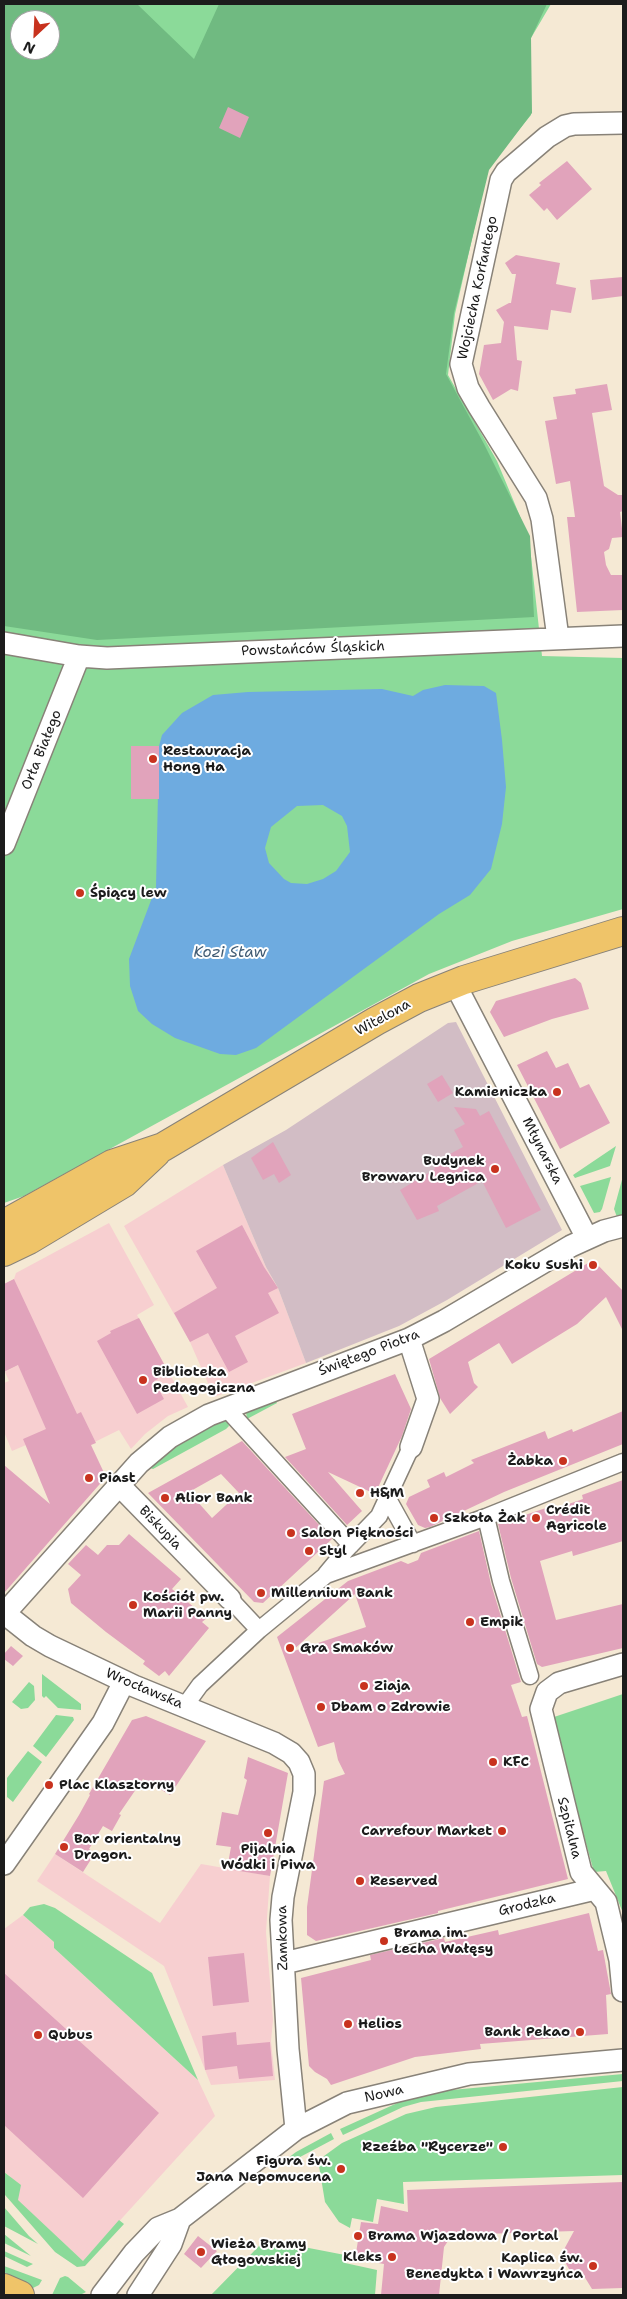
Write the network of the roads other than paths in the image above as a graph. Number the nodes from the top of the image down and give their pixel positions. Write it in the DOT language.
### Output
graph roads {
  1 [pos="623,123"];
  2 [pos="623,636"];
  3 [pos="558,638"];
  4 [pos="4,643"];
  5 [pos="79,656"];
  6 [pos="4,844"];
  7 [pos="623,930"];
  8 [pos="455,984"];
  9 [pos="163,1147"];
  10 [pos="4,1224"];
  11 [pos="623,1226"];
  12 [pos="587,1238"];
  13 [pos="4,1252"];
  14 [pos="409,1339"];
  15 [pos="227,1409"];
  16 [pos="411,1447"];
  17 [pos="623,1462"];
  18 [pos="119,1485"];
  19 [pos="388,1499"];
  20 [pos="486,1517"];
  21 [pos="413,1544"];
  22 [pos="351,1545"];
  23 [pos="326,1574"];
  24 [pos="230,1599"];
  25 [pos="4,1613"];
  26 [pos="259,1630"];
  27 [pos="623,1664"];
  28 [pos="530,1676"];
  29 [pos="124,1682"];
  30 [pos="184,1707"];
  31 [pos="291,1753"];
  32 [pos="4,1864"];
  33 [pos="595,1889"];
  34 [pos="284,1964"];
  35 [pos="623,1990"];
  36 [pos="623,2060"];
  37 [pos="296,2129"];
  38 [pos="180,2219"];
  39 [pos="4,2288"];
  40 [pos="20,2295"];
  41 [pos="102,2295"];
  42 [pos="138,2295"];
  1 -- 3 [label="street, Wojciecha Korfantego"];
  2 -- 3 [label="street, Powstańców Śląskich"];
  3 -- 5 [label="street, Powstańców Śląskich"];
  4 -- 5 [label="street, Powstańców Śląskich"];
  5 -- 6 [label="street, Orła Białego"];
  7 -- 8 [label="main road, Witelona"];
  8 -- 9 [label="main road, Witelona"];
  8 -- 12 [label="street, Młynarska"];
  9 -- 10 [label="main road, Witelona"];
  9 -- 13 [label="main road, Witelona"];
  11 -- 12 [label="street, Świętego Piotra"];
  12 -- 14 [label="street, Świętego Piotra"];
  14 -- 15 [label="street, Świętego Piotra"];
  14 -- 16 [label="street"];
  15 -- 18 [label="street, Świętego Piotra"];
  15 -- 22 [label="street"];
  16 -- 19 [label="street"];
  17 -- 20 [label="street"];
  18 -- 24 [label="street, Biskupia"];
  18 -- 25 [label="street"];
  19 -- 21 [label="street"];
  19 -- 22 [label="street"];
  20 -- 21 [label="street"];
  20 -- 28 [label="street"];
  21 -- 23 [label="street"];
  22 -- 23 [label="street"];
  23 -- 26 [label="street"];
  24 -- 26 [label="street, Biskupia"];
  25 -- 29 [label="street, Wrocławska"];
  26 -- 30 [label="street"];
  27 -- 33 [label="street, Szpitalna"];
  29 -- 30 [label="street, Wrocławska"];
  29 -- 32 [label="street"];
  30 -- 31 [label="street, Wrocławska"];
  31 -- 34 [label="street, Zamkowa"];
  33 -- 34 [label="street, Grodzka"];
  33 -- 35 [label="street, Szpitalna"];
  34 -- 37 [label="street, Zamkowa"];
  36 -- 37 [label="street, Nowa"];
  37 -- 38 [label="street, Nowa"];
  38 -- 41 [label="street, Nowa"];
  38 -- 42 [label="street"];
  39 -- 40 [label="main road"];
}
